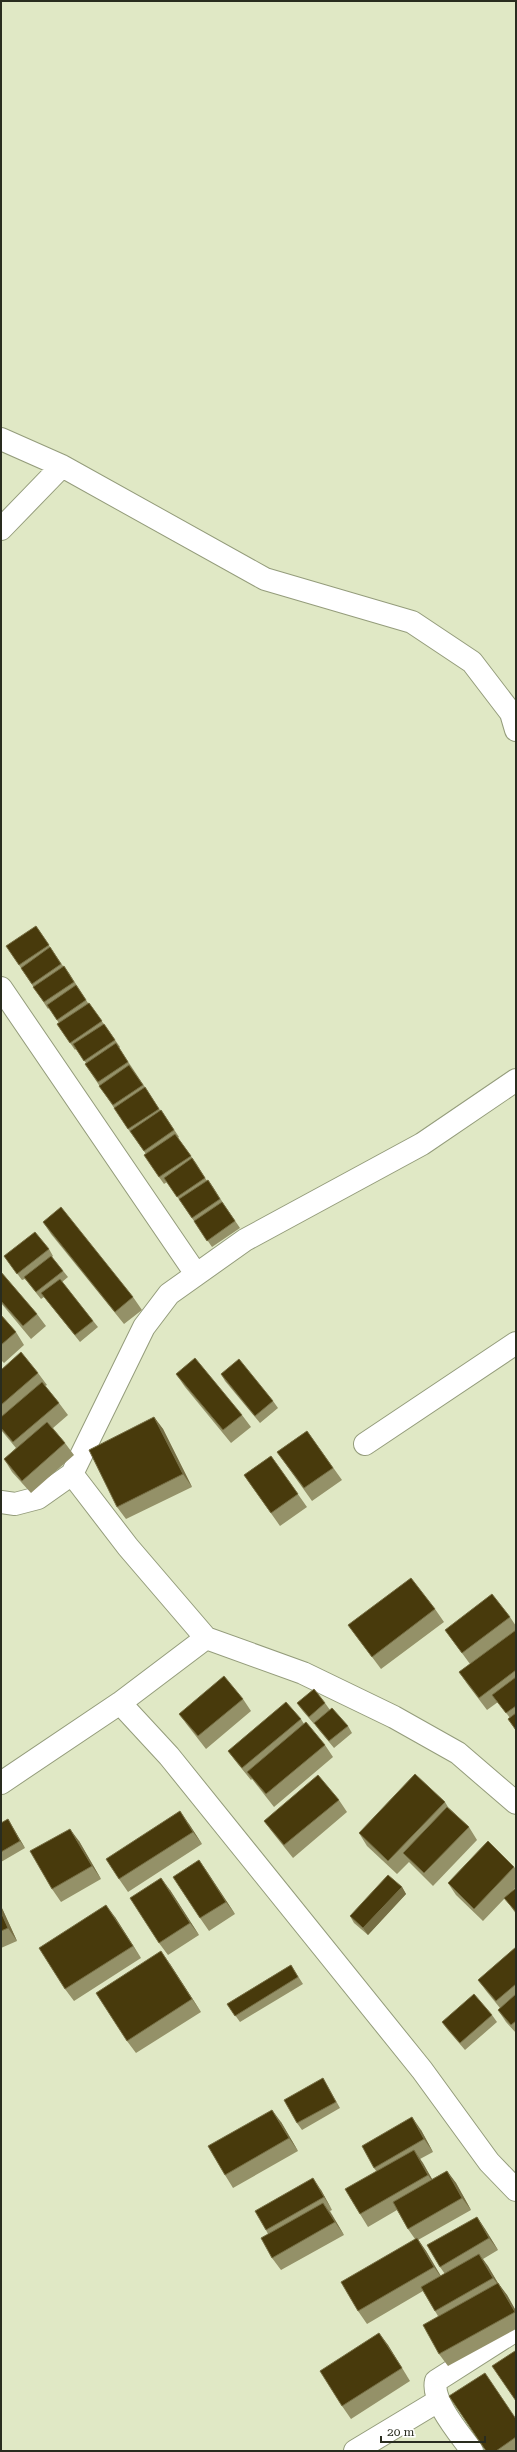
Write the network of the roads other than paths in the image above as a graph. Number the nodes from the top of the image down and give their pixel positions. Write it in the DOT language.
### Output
graph roads {
  1 [pos="1,439"];
  2 [pos="62,466"];
  3 [pos="1,529"];
  4 [pos="516,730"];
  5 [pos="1,988"];
  6 [pos="516,1080"];
  7 [pos="196,1274"];
  8 [pos="516,1343"];
  9 [pos="365,1444"];
  10 [pos="72,1474"];
  11 [pos="1,1502"];
  12 [pos="206,1638"];
  13 [pos="120,1703"];
  14 [pos="1,1783"];
  15 [pos="516,1803"];
  16 [pos="516,2190"];
  17 [pos="516,2330"];
  18 [pos="438,2401"];
  19 [pos="355,2451"];
  20 [pos="472,2451"];
  1 -- 2 [label="street"];
  2 -- 3 [label="street"];
  2 -- 4 [label="street"];
  5 -- 7 [label="street"];
  6 -- 7 [label="street"];
  7 -- 10 [label="street"];
  8 -- 9 [label="street"];
  10 -- 11 [label="street"];
  10 -- 12 [label="street"];
  12 -- 13 [label="street"];
  12 -- 15 [label="street"];
  13 -- 14 [label="street"];
  13 -- 16 [label="street"];
  17 -- 18 [label="street"];
  18 -- 19 [label="street"];
  18 -- 20 [label="street"];
}
